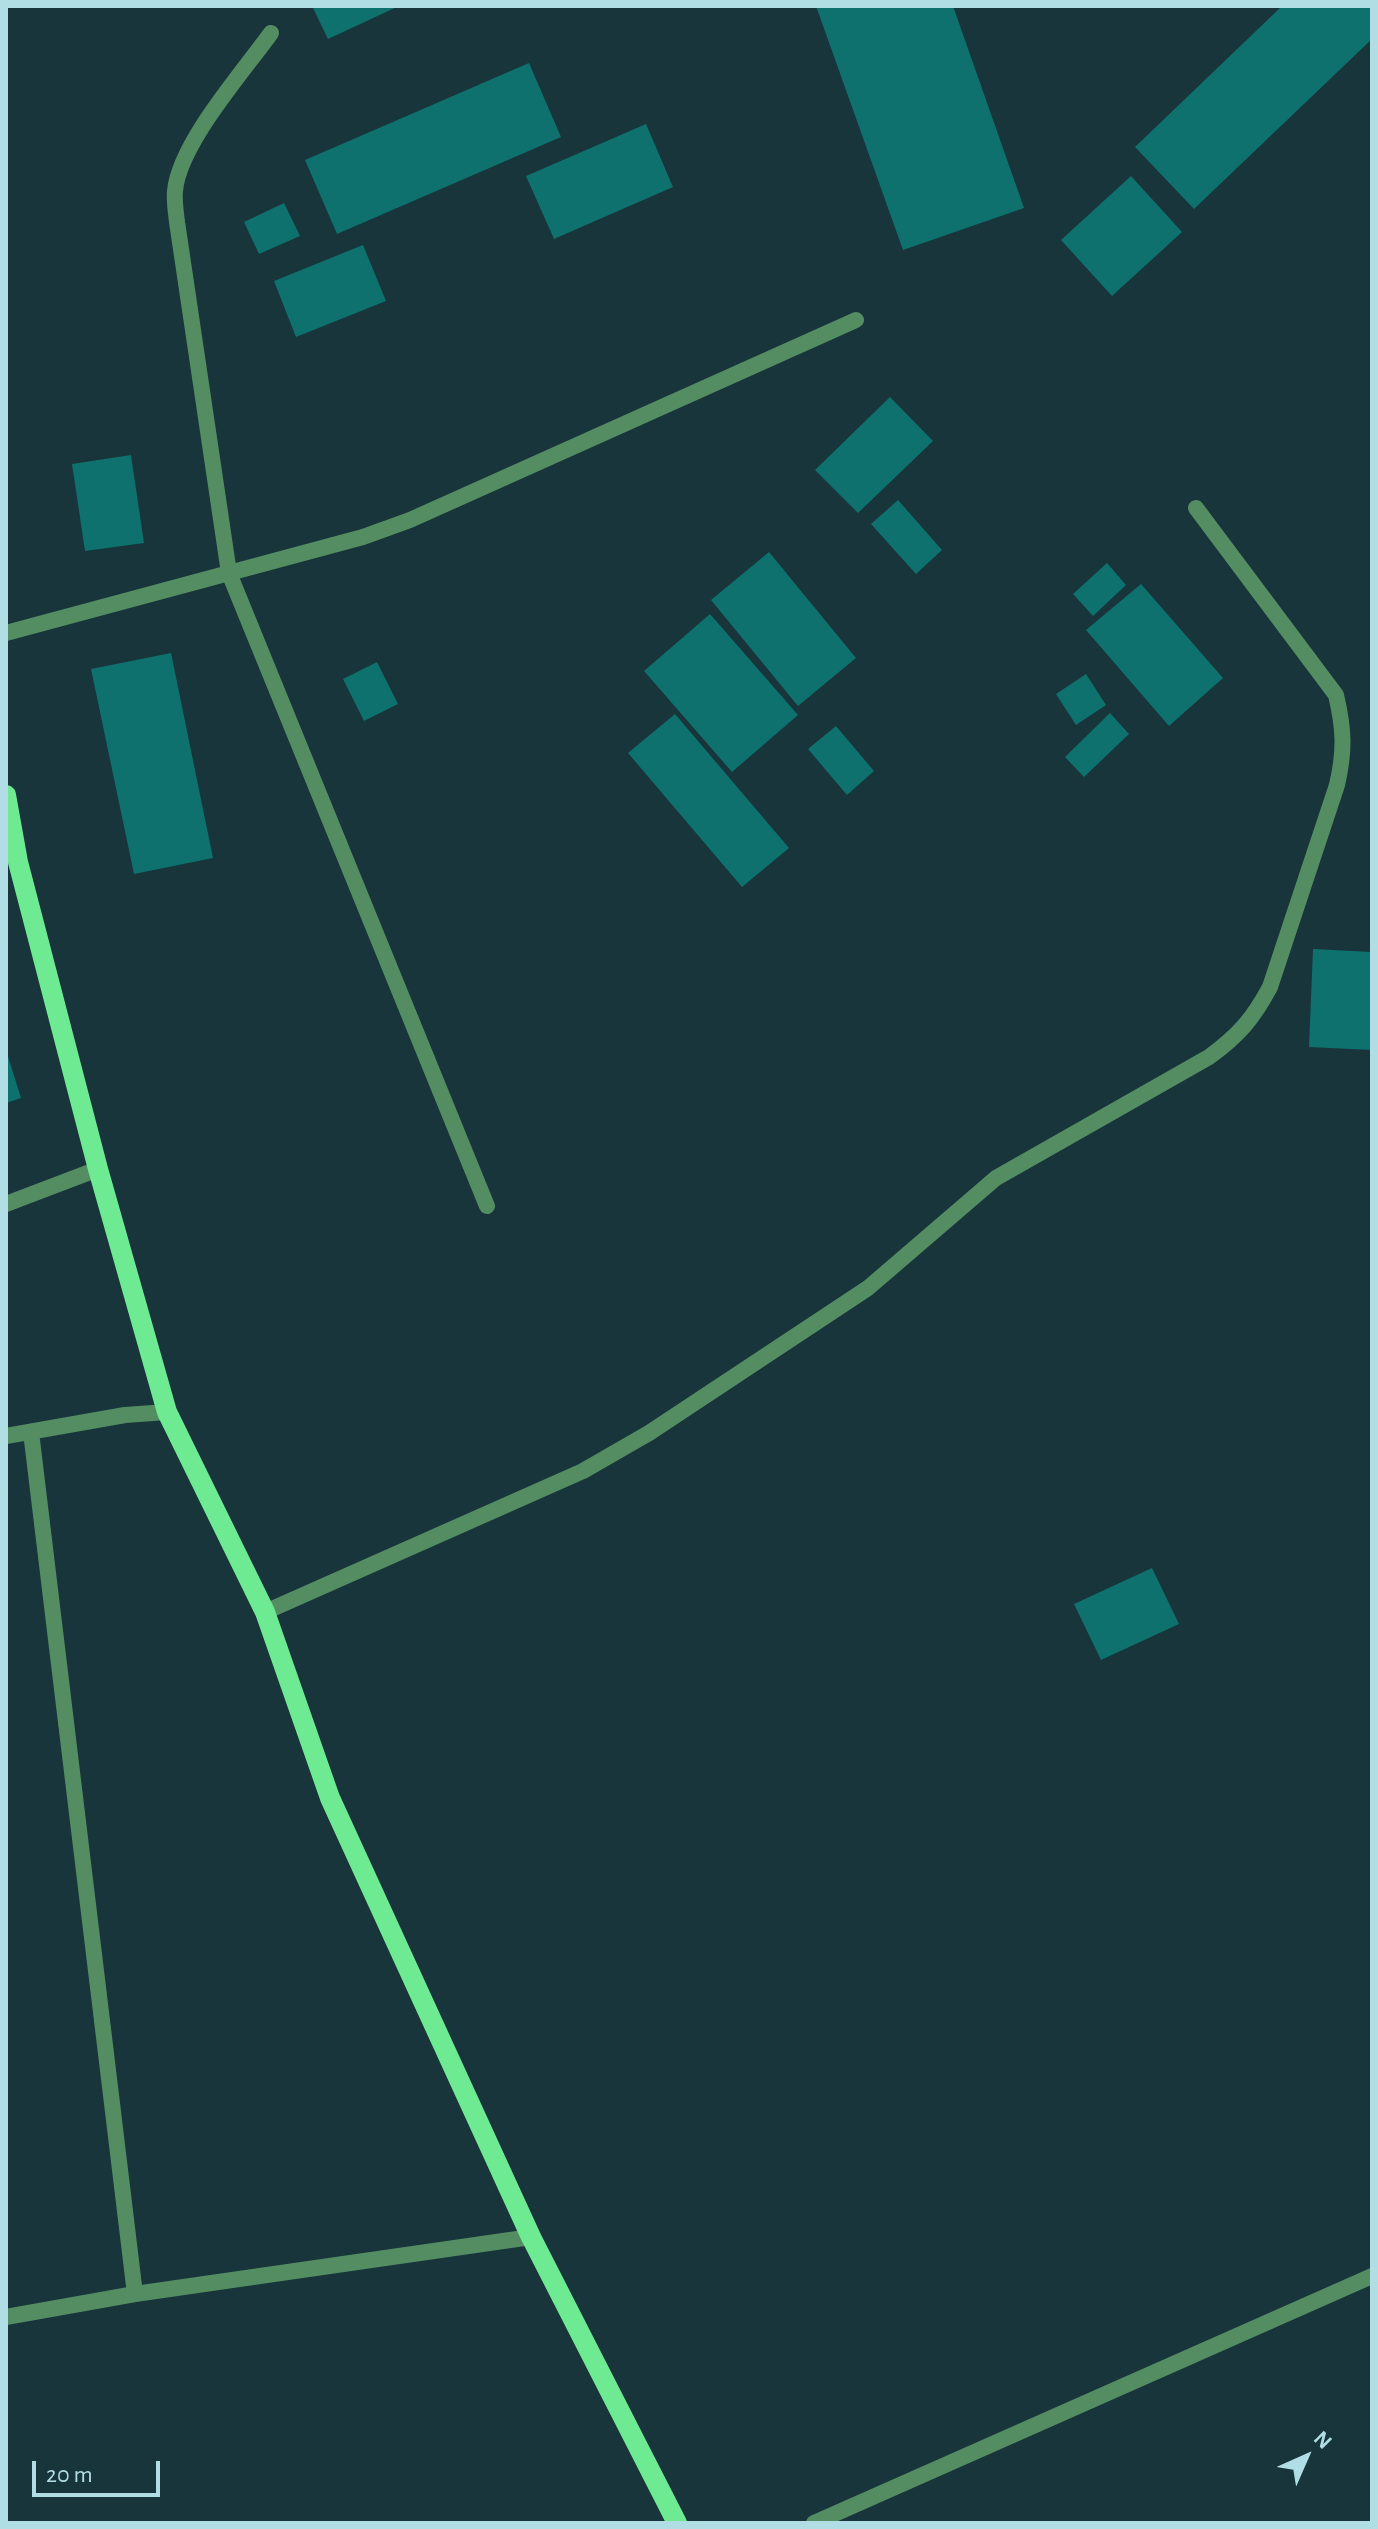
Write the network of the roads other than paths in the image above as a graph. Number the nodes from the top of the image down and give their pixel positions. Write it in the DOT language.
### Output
graph roads {
  1 [pos="271,33"];
  2 [pos="856,320"];
  3 [pos="1196,508"];
  4 [pos="229,573"];
  5 [pos="6,633"];
  6 [pos="6,795"];
  7 [pos="12,863"];
  8 [pos="98,1169"];
  9 [pos="6,1204"];
  10 [pos="487,1206"];
  11 [pos="167,1412"];
  12 [pos="31,1432"];
  13 [pos="6,1436"];
  14 [pos="265,1612"];
  15 [pos="531,2237"];
  16 [pos="1372,2276"];
  17 [pos="135,2294"];
  18 [pos="6,2317"];
  19 [pos="677,2523"];
  20 [pos="814,2523"];
  1 -- 4 [label="street"];
  2 -- 4 [label="street"];
  3 -- 14 [label="street"];
  4 -- 5 [label="street"];
  4 -- 10 [label="street"];
  6 -- 7 [label="main road"];
  7 -- 8 [label="main road"];
  8 -- 9 [label="street"];
  8 -- 11 [label="main road"];
  11 -- 12 [label="street"];
  11 -- 14 [label="main road"];
  12 -- 13 [label="street"];
  12 -- 17 [label="street"];
  14 -- 15 [label="main road"];
  15 -- 17 [label="street"];
  15 -- 19 [label="main road"];
  16 -- 20 [label="street"];
  17 -- 18 [label="street"];
}
